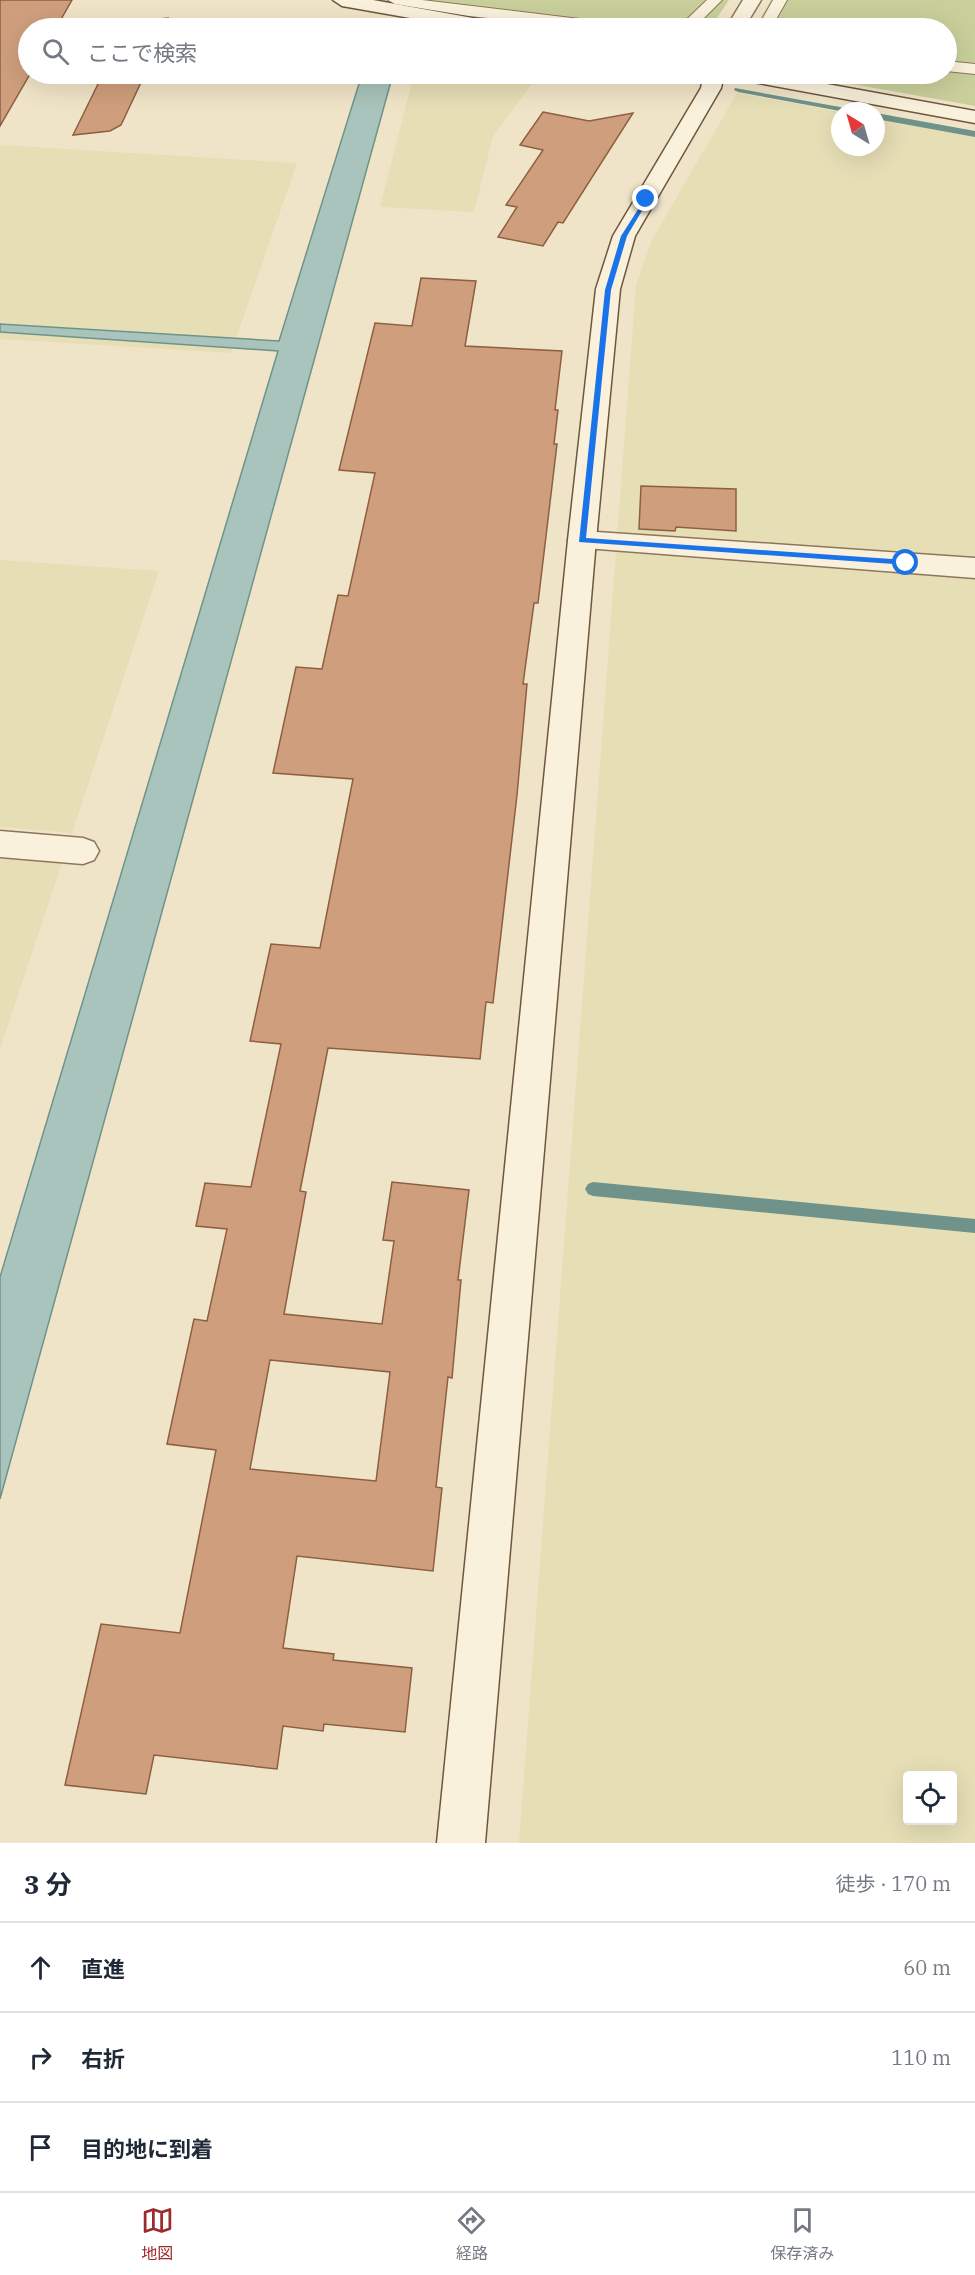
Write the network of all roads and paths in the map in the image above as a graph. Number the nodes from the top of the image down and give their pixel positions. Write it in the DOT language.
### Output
graph roads {
  1 [pos="342,0"];
  2 [pos="395,0"];
  3 [pos="715,0"];
  4 [pos="752,0"];
  5 [pos="780,0"];
  6 [pos="440,18"];
  7 [pos="526,18"];
  8 [pos="697,18"];
  9 [pos="741,18"];
  10 [pos="770,18"];
  11 [pos="957,67"];
  12 [pos="975,69"];
  13 [pos="712,84"];
  14 [pos="796,84"];
  15 [pos="975,117"];
  16 [pos="582,540"];
  17 [pos="975,568"];
  18 [pos="0,844"];
  19 [pos="83,851"];
  20 [pos="461,1843"];
  1 -- 6 [label="street"];
  2 -- 7 [label="lane"];
  3 -- 8 [label="lane"];
  4 -- 9 [label="street"];
  5 -- 10 [label="lane"];
  11 -- 12 [label="lane"];
  13 -- 16 [label="street"];
  14 -- 15 [label="street"];
  16 -- 17 [label="street"];
  16 -- 20 [label="street"];
  18 -- 19 [label="street"];
}
